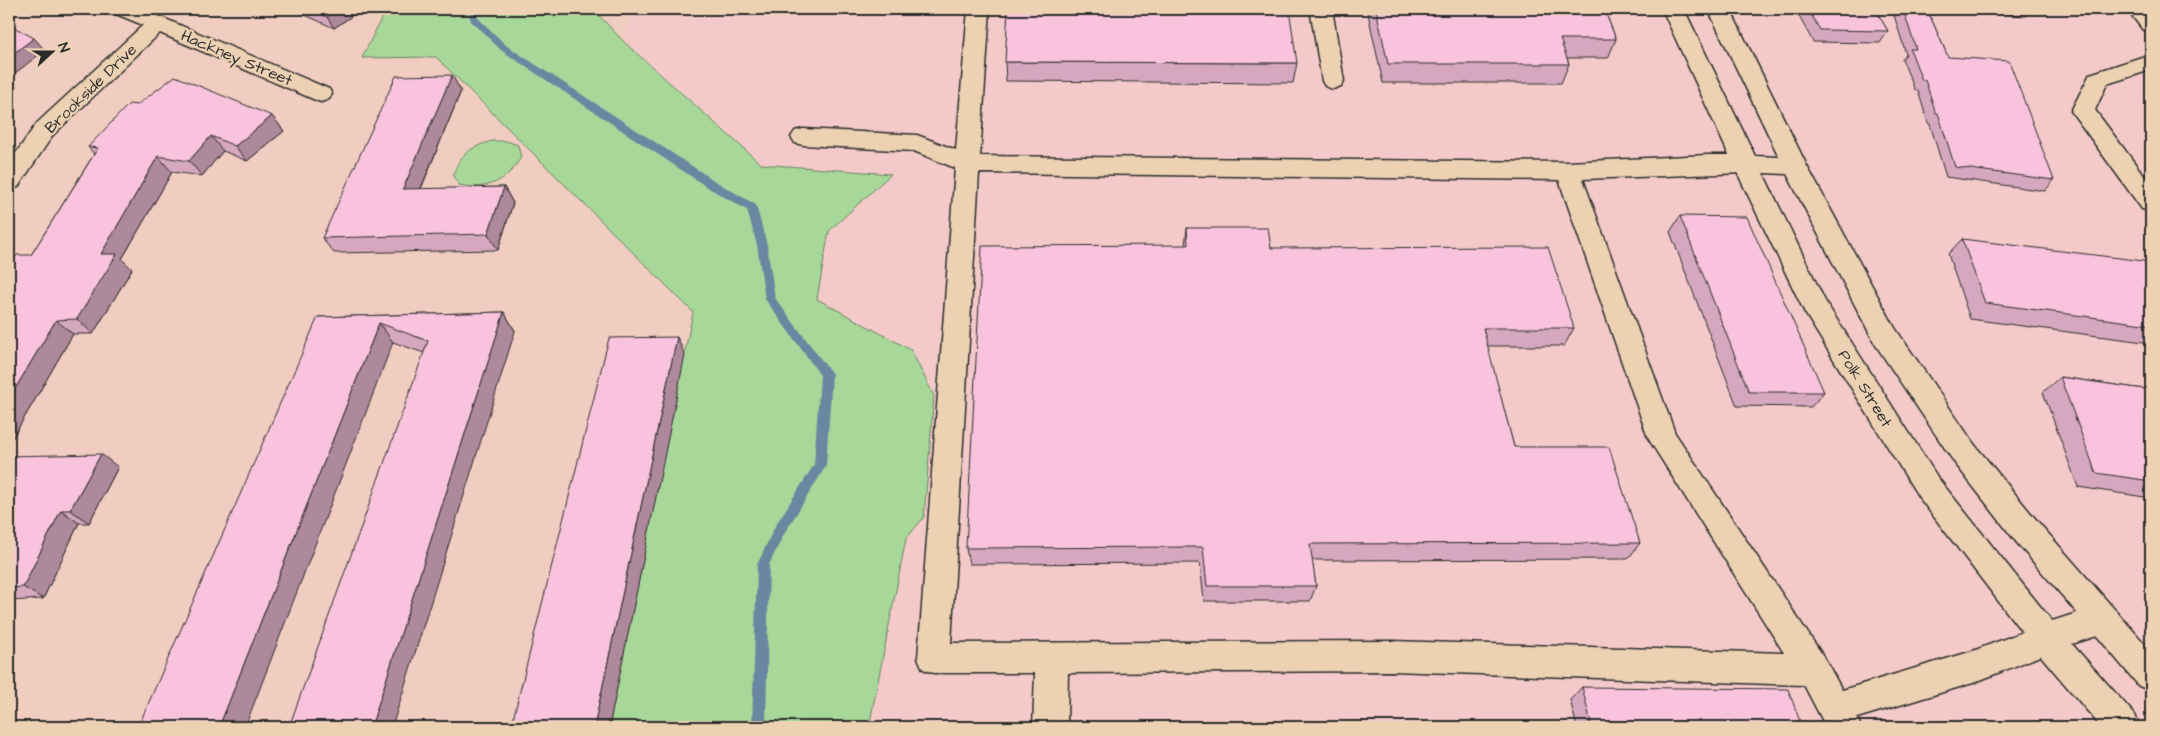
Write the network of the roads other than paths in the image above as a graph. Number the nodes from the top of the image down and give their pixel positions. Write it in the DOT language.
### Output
graph roads {
  1 [pos="124,9"];
  2 [pos="978,9"];
  3 [pos="1321,9"];
  4 [pos="1673,9"];
  5 [pos="1719,9"];
  6 [pos="2138,9"];
  7 [pos="158,23"];
  8 [pos="2151,25"];
  9 [pos="2151,61"];
  10 [pos="1332,81"];
  11 [pos="321,94"];
  12 [pos="803,137"];
  13 [pos="967,164"];
  14 [pos="1745,164"];
  15 [pos="1795,166"];
  16 [pos="1568,171"];
  17 [pos="9,181"];
  18 [pos="2151,203"];
  19 [pos="2103,619"];
  20 [pos="2046,638"];
  21 [pos="1052,658"];
  22 [pos="1813,670"];
  23 [pos="2151,676"];
  24 [pos="1839,718"];
  25 [pos="1050,727"];
  26 [pos="2123,727"];
  1 -- 7 [label="main road, Hackney Street"];
  2 -- 13 [label="main road"];
  3 -- 10 [label="main road"];
  4 -- 14 [label="main road, Polk Street"];
  5 -- 15 [label="main road"];
  6 -- 8 [label="main road"];
  7 -- 11 [label="main road, Hackney Street"];
  7 -- 17 [label="main road, Brookside Drive"];
  9 -- 18 [label="main road"];
  12 -- 13 [label="main road"];
  13 -- 16 [label="main road"];
  13 -- 21 [label="main road"];
  14 -- 15 [label="main road"];
  14 -- 16 [label="main road"];
  14 -- 20 [label="main road, Polk Street"];
  15 -- 19 [label="main road"];
  16 -- 22 [label="main road"];
  19 -- 20 [label="main road"];
  19 -- 23 [label="main road"];
  20 -- 24 [label="main road"];
  20 -- 26 [label="main road, Polk Street"];
  21 -- 22 [label="main road"];
  21 -- 25 [label="main road"];
  22 -- 24 [label="main road"];
}
